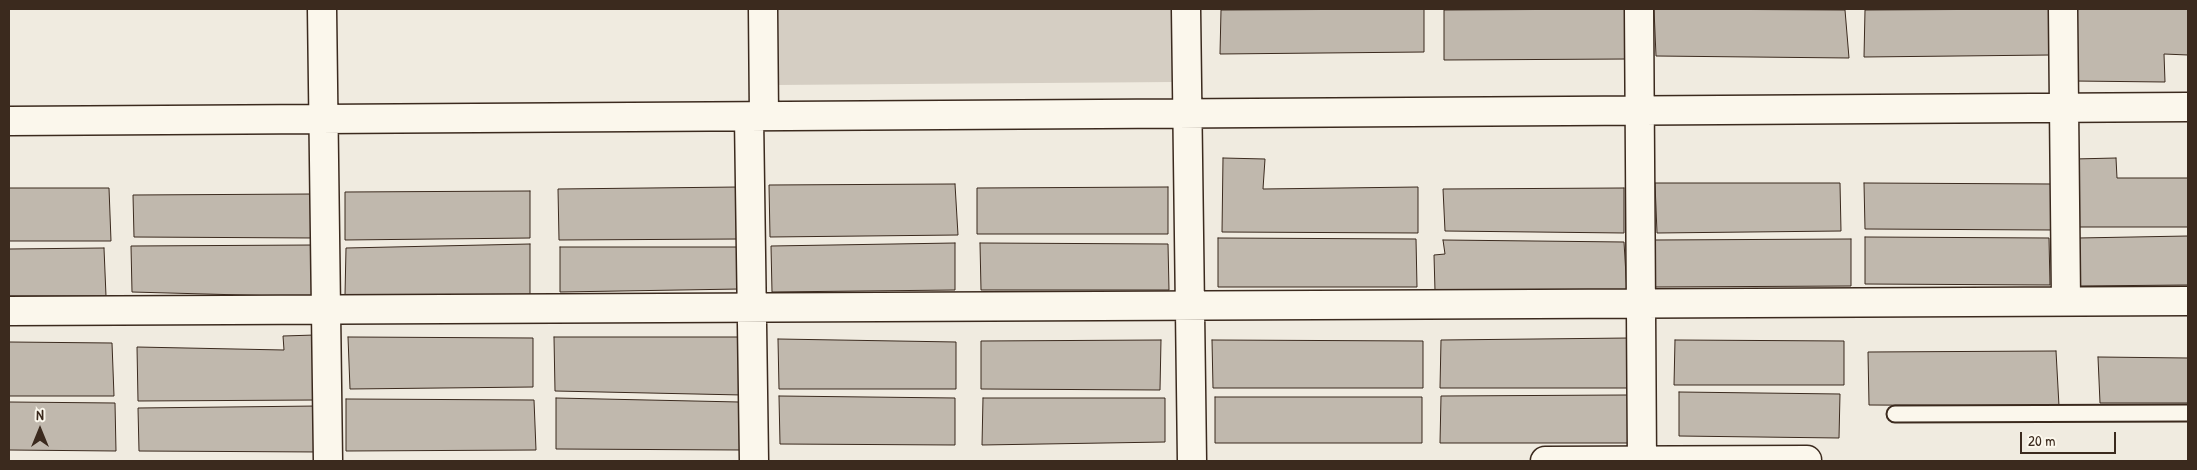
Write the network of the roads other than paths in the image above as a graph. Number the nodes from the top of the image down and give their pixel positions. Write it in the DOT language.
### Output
graph roads {
  1 [pos="322,9"];
  2 [pos="763,9"];
  3 [pos="1186,9"];
  4 [pos="1639,9"];
  5 [pos="2063,9"];
  6 [pos="2064,107"];
  7 [pos="2188,107"];
  8 [pos="1640,110"];
  9 [pos="1188,114"];
  10 [pos="757,116"];
  11 [pos="324,119"];
  12 [pos="9,121"];
  13 [pos="2066,300"];
  14 [pos="2188,301"];
  15 [pos="1641,303"];
  16 [pos="1190,305"];
  17 [pos="752,307"];
  18 [pos="326,309"];
  19 [pos="9,310"];
  20 [pos="2188,413"];
  21 [pos="1896,414"];
  22 [pos="1807,460"];
  23 [pos="328,461"];
  24 [pos="754,461"];
  25 [pos="1192,461"];
  26 [pos="1545,461"];
  27 [pos="1642,461"];
  1 -- 11 [label="street"];
  2 -- 10 [label="street"];
  3 -- 9 [label="street"];
  4 -- 8 [label="street"];
  5 -- 6 [label="street"];
  6 -- 7 [label="street"];
  6 -- 8 [label="street"];
  6 -- 13 [label="street"];
  8 -- 9 [label="street"];
  8 -- 15 [label="street"];
  9 -- 10 [label="street"];
  9 -- 16 [label="street"];
  10 -- 11 [label="street"];
  10 -- 17 [label="street"];
  11 -- 12 [label="street"];
  11 -- 18 [label="street"];
  13 -- 14 [label="street"];
  13 -- 15 [label="street"];
  15 -- 16 [label="street"];
  15 -- 27 [label="street"];
  16 -- 17 [label="street"];
  16 -- 25 [label="street"];
  17 -- 18 [label="street"];
  17 -- 24 [label="street"];
  18 -- 19 [label="street"];
  18 -- 23 [label="street"];
  20 -- 21 [label="lane"];
  22 -- 27 [label="street"];
  26 -- 27 [label="street"];
}
